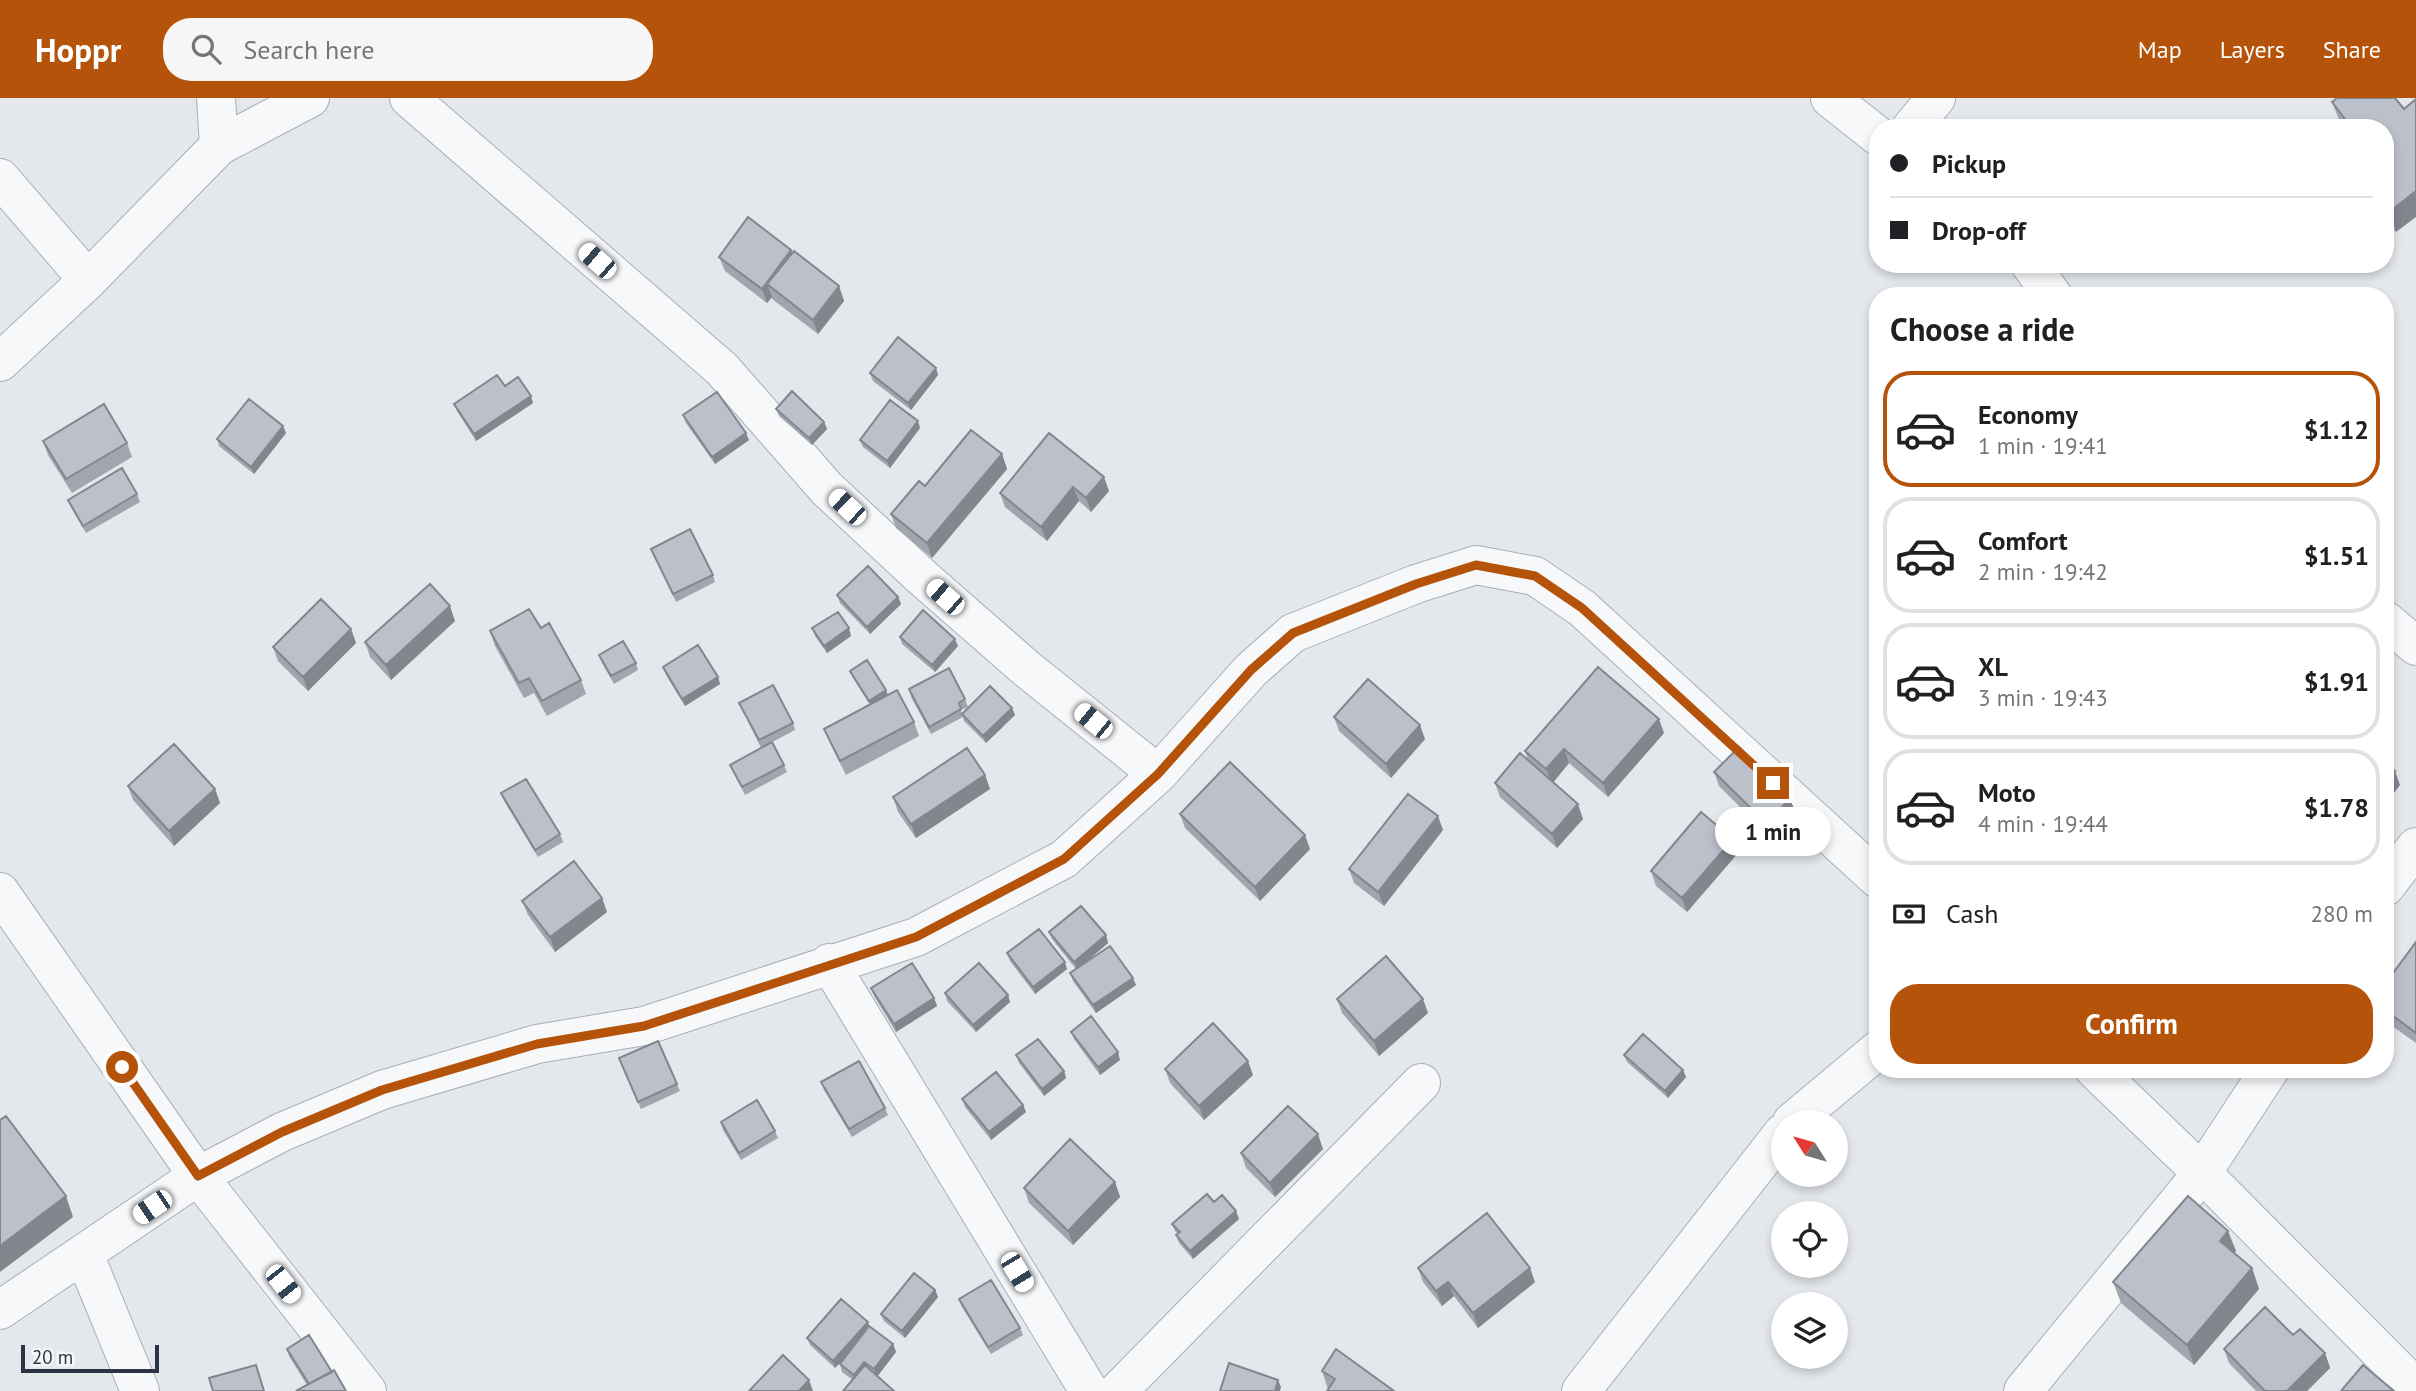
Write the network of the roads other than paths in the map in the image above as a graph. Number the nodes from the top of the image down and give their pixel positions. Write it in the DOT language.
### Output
graph roads {
  1 [pos="216,98"];
  2 [pos="310,98"];
  3 [pos="409,98"];
  4 [pos="1830,98"];
  5 [pos="1936,98"];
  6 [pos="1918,119"];
  7 [pos="1869,129"];
  8 [pos="219,146"];
  9 [pos="0,178"];
  10 [pos="88,280"];
  11 [pos="0,362"];
  12 [pos="2394,628"];
  13 [pos="2416,646"];
  14 [pos="1158,774"];
  15 [pos="2416,847"];
  16 [pos="1869,870"];
  17 [pos="2394,875"];
  18 [pos="0,892"];
  19 [pos="829,963"];
  20 [pos="1869,1058"];
  21 [pos="2103,1078"];
  22 [pos="2264,1078"];
  23 [pos="1421,1083"];
  24 [pos="1807,1110"];
  25 [pos="1771,1148"];
  26 [pos="2203,1173"];
  27 [pos="198,1176"];
  28 [pos="84,1254"];
  29 [pos="0,1310"];
  30 [pos="2416,1388"];
  31 [pos="140,1391"];
  32 [pos="367,1391"];
  33 [pos="1089,1391"];
  34 [pos="1118,1391"];
  35 [pos="1581,1391"];
  36 [pos="2023,1391"];
  1 -- 8 [label="street"];
  2 -- 8 [label="street"];
  3 -- 14 [label="street"];
  4 -- 7 [label="street"];
  5 -- 6 [label="street"];
  8 -- 10 [label="street"];
  9 -- 10 [label="street"];
  10 -- 11 [label="street"];
  12 -- 13 [label="street"];
  14 -- 16 [label="street"];
  14 -- 19 [label="street"];
  15 -- 17 [label="street"];
  18 -- 27 [label="street"];
  19 -- 27 [label="street"];
  19 -- 33 [label="street"];
  20 -- 24 [label="street"];
  21 -- 26 [label="street"];
  22 -- 26 [label="street"];
  23 -- 34 [label="street"];
  25 -- 35 [label="street"];
  26 -- 30 [label="street"];
  26 -- 36 [label="street"];
  27 -- 28 [label="street"];
  27 -- 32 [label="street"];
  28 -- 29 [label="street"];
  28 -- 31 [label="street"];
}
